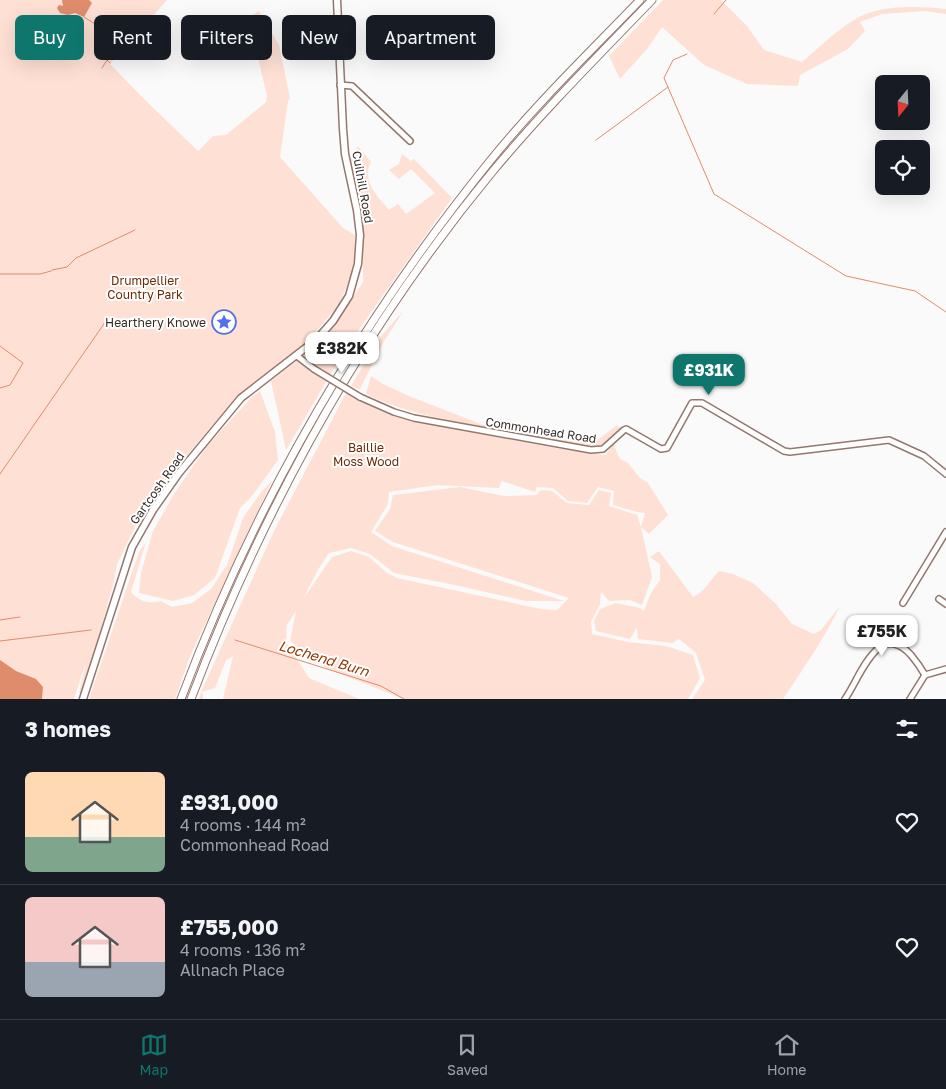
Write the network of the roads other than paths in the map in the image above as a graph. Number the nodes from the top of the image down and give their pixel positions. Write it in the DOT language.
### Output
graph roads {
  1 [pos="337,0"];
  2 [pos="640,0"];
  3 [pos="652,0"];
  4 [pos="340,85"];
  5 [pos="410,141"];
  6 [pos="297,356"];
  7 [pos="946,474"];
  8 [pos="946,532"];
  9 [pos="939,599"];
  10 [pos="903,603"];
  11 [pos="946,604"];
  12 [pos="946,668"];
  13 [pos="925,675"];
  14 [pos="83,699"];
  15 [pos="181,699"];
  16 [pos="191,699"];
  17 [pos="845,699"];
  18 [pos="910,699"];
  1 -- 4 [label="main road, Cuilhill Road"];
  2 -- 15 [label="highway"];
  3 -- 16 [label="highway"];
  4 -- 5 [label="street"];
  4 -- 6 [label="main road, Cuilhill Road"];
  6 -- 7 [label="street, Commonhead Road, bridge"];
  6 -- 14 [label="main road, Gartcosh Road"];
  8 -- 10 [label="street"];
  9 -- 11 [label="street"];
  12 -- 13 [label="street"];
  13 -- 17 [label="street"];
  13 -- 18 [label="street"];
}
